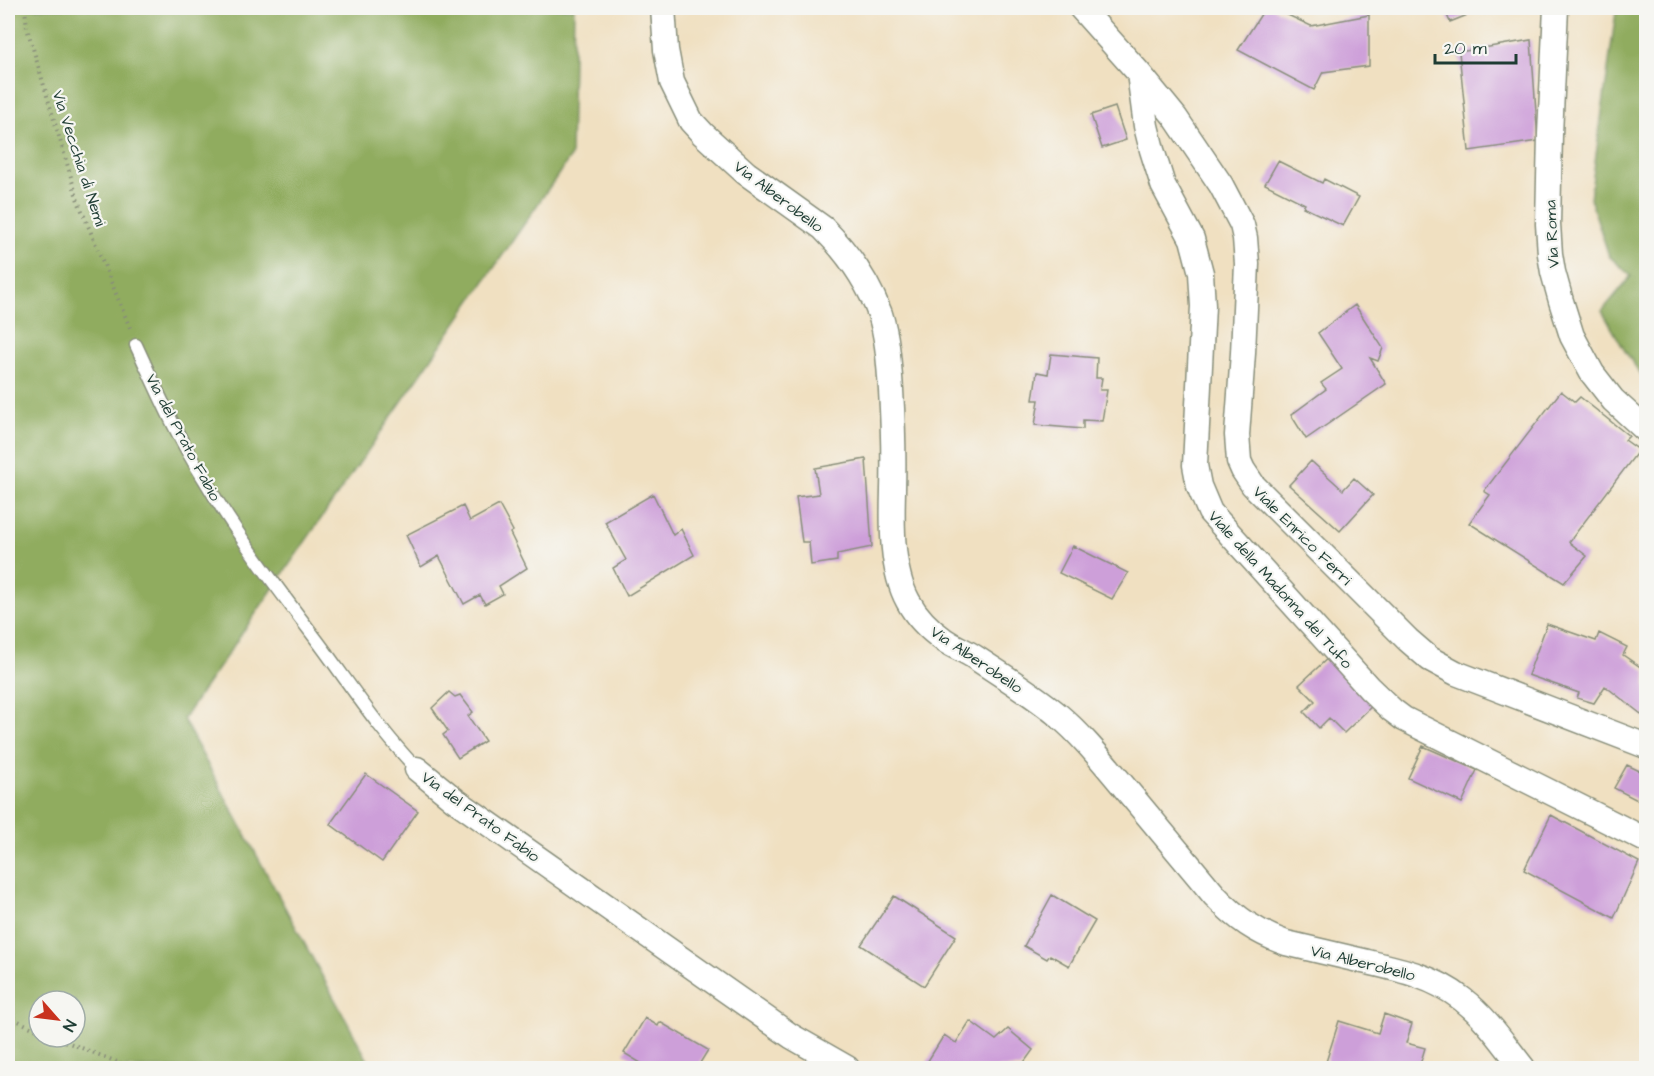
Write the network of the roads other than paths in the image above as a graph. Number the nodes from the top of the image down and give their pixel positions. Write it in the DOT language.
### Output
graph roads {
  1 [pos="663,8"];
  2 [pos="1081,8"];
  3 [pos="1556,8"];
  4 [pos="1140,73"];
  5 [pos="136,345"];
  6 [pos="1647,430"];
  7 [pos="1647,746"];
  8 [pos="417,769"];
  9 [pos="1647,840"];
  10 [pos="847,1068"];
  11 [pos="1523,1068"];
  1 -- 11 [label="street, Via Alberobello"];
  2 -- 4 [label="street, Viale Enrico Ferri"];
  3 -- 6 [label="street, Via Roma"];
  4 -- 7 [label="street, Viale Enrico Ferri"];
  4 -- 9 [label="street, Viale della Madonna del Tufo"];
  5 -- 8 [label="lane, Via del Prato Fabio"];
  8 -- 10 [label="street, Via del Prato Fabio"];
}
